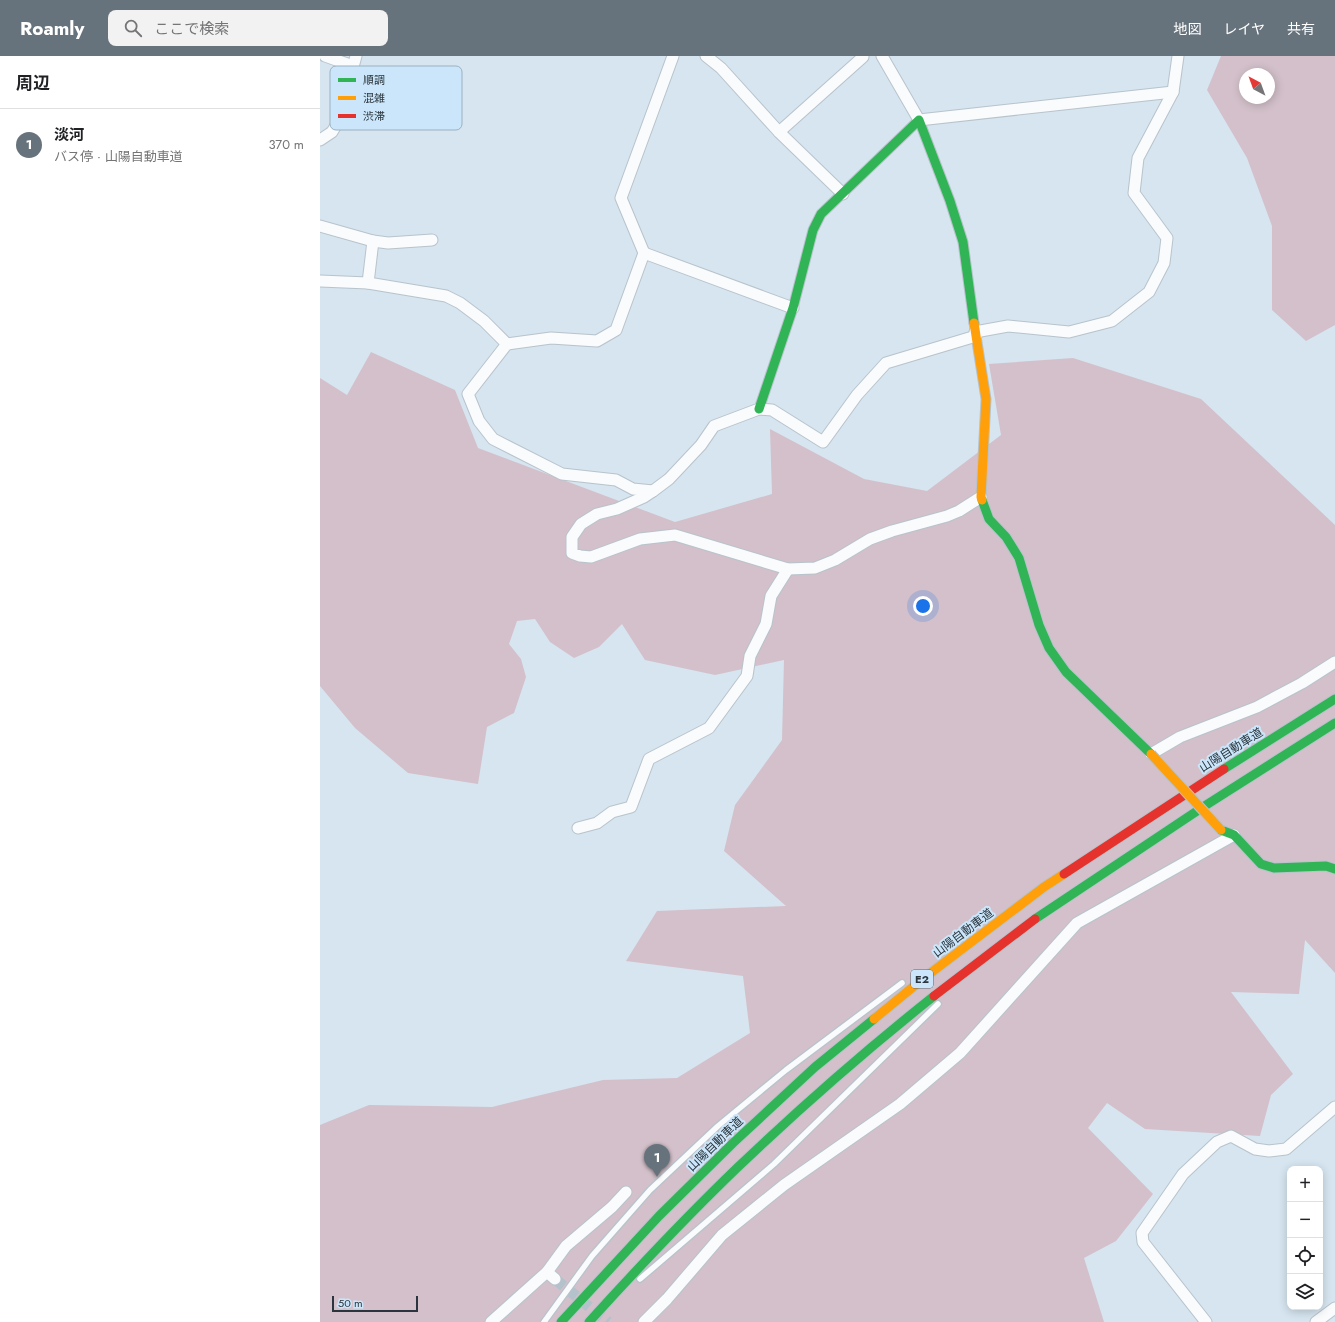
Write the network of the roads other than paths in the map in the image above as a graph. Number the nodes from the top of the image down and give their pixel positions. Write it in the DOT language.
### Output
graph roads {
  1 [pos="325,56"];
  2 [pos="673,56"];
  3 [pos="706,56"];
  4 [pos="882,56"];
  5 [pos="1178,56"];
  6 [pos="863,57"];
  7 [pos="354,61"];
  8 [pos="1173,92"];
  9 [pos="919,120"];
  10 [pos="333,130"];
  11 [pos="779,132"];
  12 [pos="320,140"];
  13 [pos="842,194"];
  14 [pos="320,226"];
  15 [pos="432,240"];
  16 [pos="373,241"];
  17 [pos="644,253"];
  18 [pos="320,280"];
  19 [pos="368,284"];
  20 [pos="793,308"];
  21 [pos="976,334"];
  22 [pos="507,344"];
  23 [pos="759,409"];
  24 [pos="653,491"];
  25 [pos="981,497"];
  26 [pos="788,569"];
  27 [pos="1335,662"];
  28 [pos="1335,699"];
  29 [pos="1335,723"];
  30 [pos="1151,754"];
  31 [pos="578,828"];
  32 [pos="1234,835"];
  33 [pos="1335,869"];
  34 [pos="1057,903"];
  35 [pos="998,922"];
  36 [pos="940,958"];
  37 [pos="972,975"];
  38 [pos="908,979"];
  39 [pos="942,1000"];
  40 [pos="1335,1107"];
  41 [pos="626,1192"];
  42 [pos="636,1283"];
  43 [pos="1335,1308"];
  44 [pos="491,1322"];
  45 [pos="544,1322"];
  46 [pos="561,1322"];
  47 [pos="589,1322"];
  48 [pos="644,1322"];
  49 [pos="1206,1322"];
  50 [pos="1316,1322"];
  1 -- 7 [label="street"];
  2 -- 17 [label="street"];
  3 -- 11 [label="street"];
  4 -- 9 [label="street"];
  5 -- 8 [label="street"];
  6 -- 11 [label="street"];
  8 -- 9 [label="street"];
  8 -- 21 [label="street"];
  9 -- 13 [label="main road"];
  9 -- 21 [label="main road"];
  10 -- 12 [label="street"];
  11 -- 13 [label="street"];
  13 -- 20 [label="main road"];
  14 -- 16 [label="street"];
  15 -- 16 [label="street"];
  16 -- 19 [label="street"];
  17 -- 20 [label="street"];
  17 -- 22 [label="street"];
  18 -- 19 [label="street"];
  19 -- 22 [label="street"];
  20 -- 23 [label="main road"];
  21 -- 23 [label="street"];
  21 -- 25 [label="main road"];
  22 -- 24 [label="street"];
  23 -- 24 [label="street"];
  24 -- 26 [label="street"];
  25 -- 26 [label="street"];
  25 -- 30 [label="main road"];
  26 -- 31 [label="street"];
  27 -- 30 [label="street"];
  28 -- 35 [label="main road, 山陽自動車道 / E2"];
  29 -- 34 [label="main road, E2"];
  30 -- 32 [label="main road, bridge"];
  32 -- 33 [label="main road"];
  32 -- 48 [label="street"];
  34 -- 37 [label="lane"];
  34 -- 47 [label="main road, E2"];
  35 -- 36 [label="lane"];
  35 -- 46 [label="main road, 山陽自動車道 / E2"];
  38 -- 45 [label="lane"];
  39 -- 42 [label="lane"];
  40 -- 49 [label="street"];
  41 -- 44 [label="street"];
  43 -- 50 [label="street"];
}
